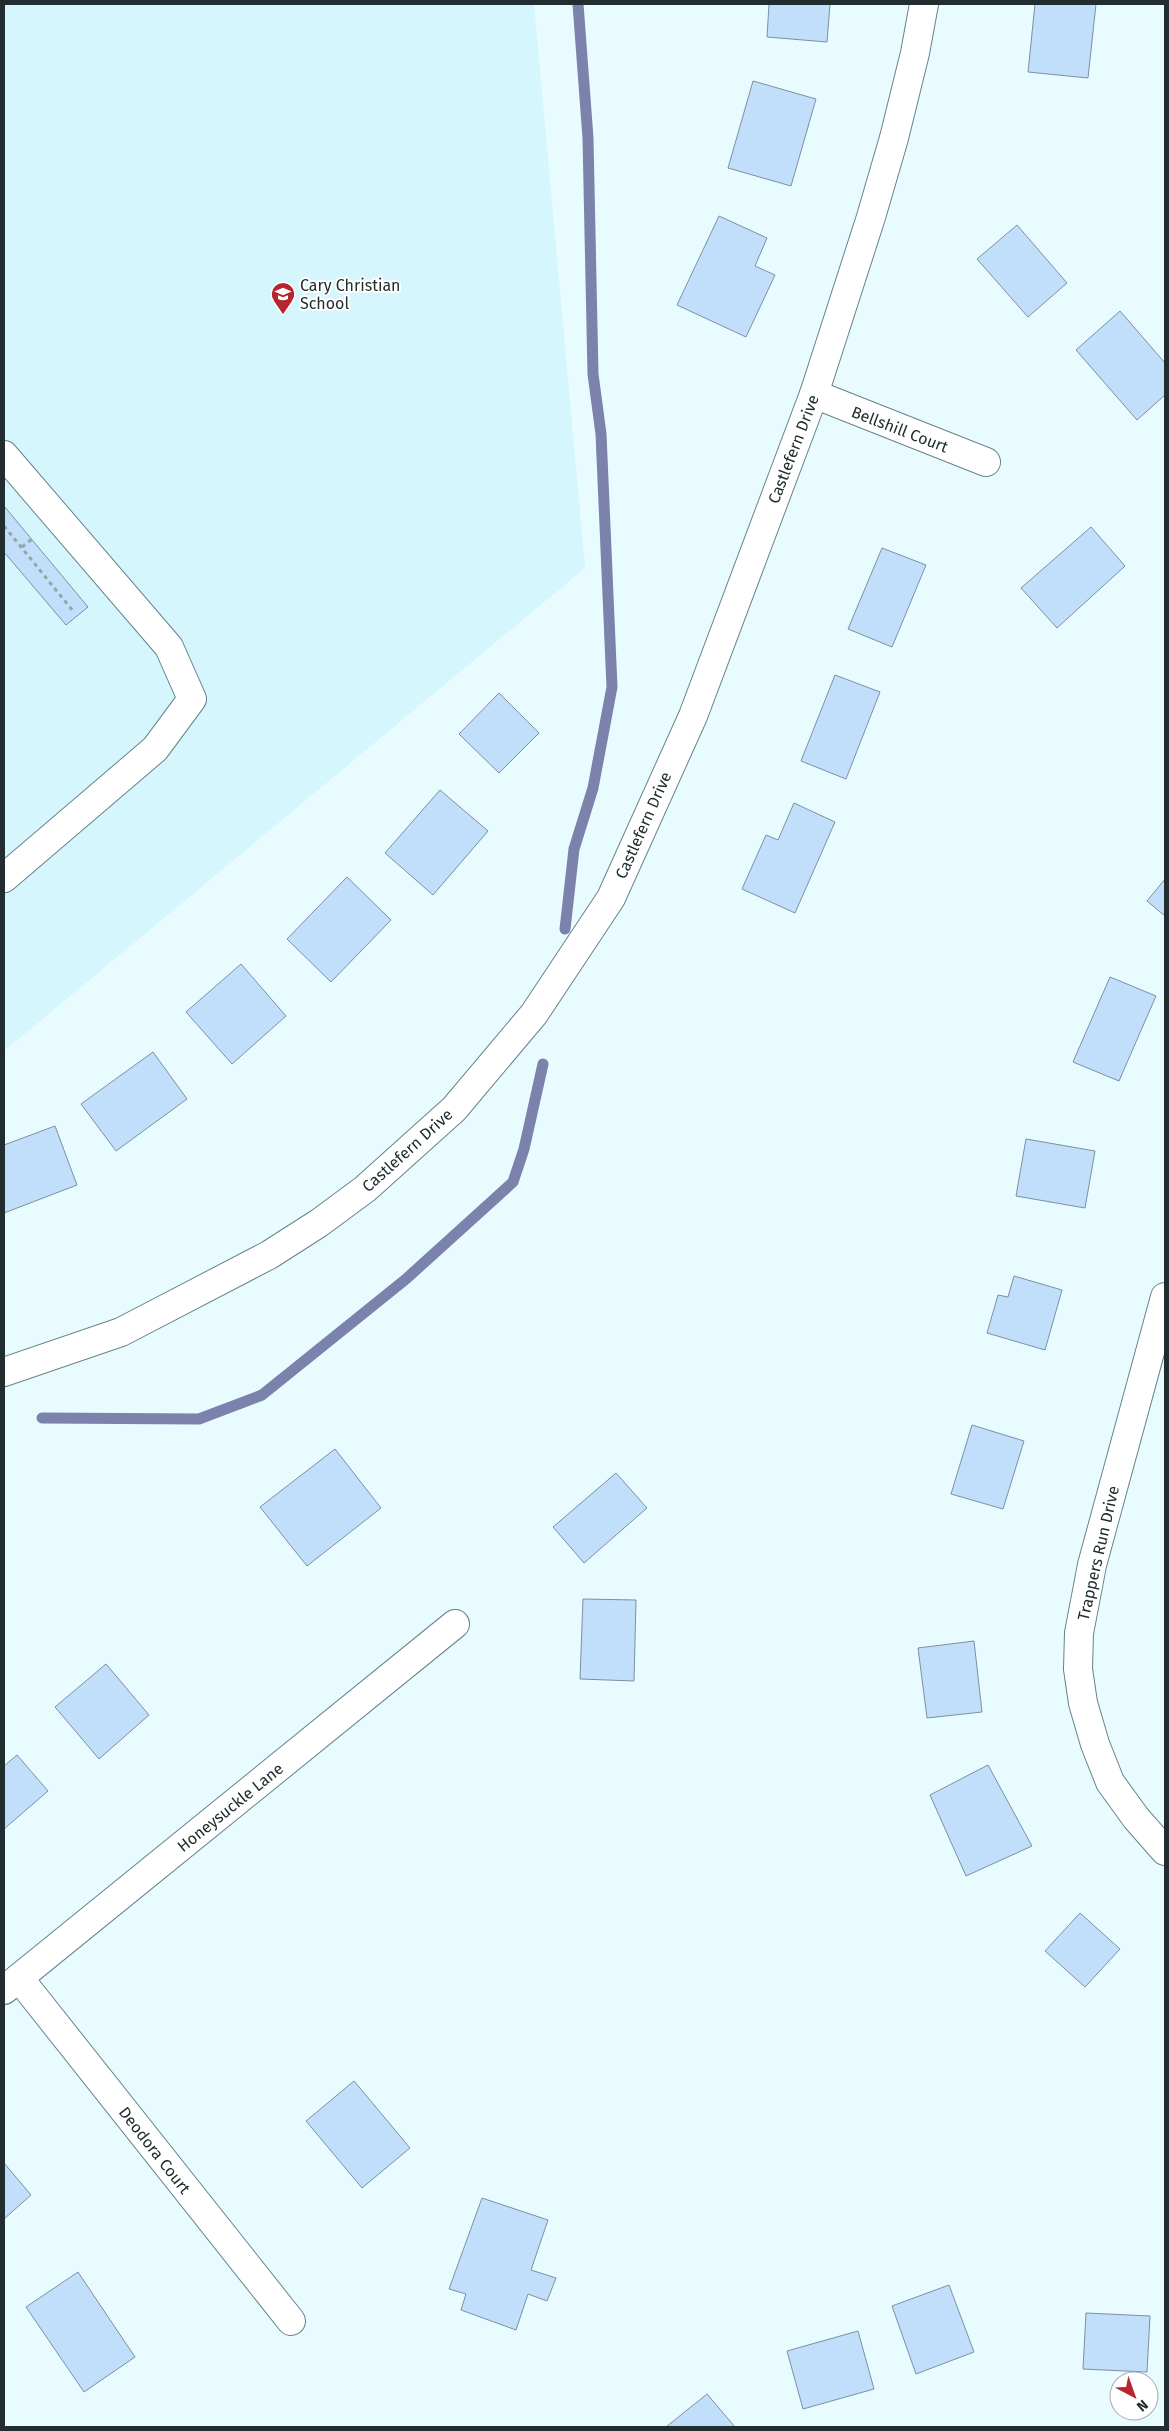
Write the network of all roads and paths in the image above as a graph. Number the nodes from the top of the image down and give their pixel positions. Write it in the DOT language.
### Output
graph roads {
  1 [pos="924,4"];
  2 [pos="814,394"];
  3 [pos="4,455"];
  4 [pos="986,462"];
  5 [pos="4,526"];
  6 [pos="38,534"];
  7 [pos="22,547"];
  8 [pos="72,611"];
  9 [pos="4,878"];
  10 [pos="1165,1297"];
  11 [pos="4,1372"];
  12 [pos="455,1624"];
  13 [pos="1165,1851"];
  14 [pos="11,1984"];
  15 [pos="291,2321"];
  1 -- 2 [label="street, Castlefern Drive"];
  2 -- 4 [label="street, Bellshill Court"];
  2 -- 11 [label="street, Castlefern Drive"];
  3 -- 9 [label="street"];
  5 -- 7 [label="path"];
  6 -- 7 [label="path"];
  7 -- 8 [label="path"];
  10 -- 13 [label="street, Trappers Run Drive"];
  12 -- 14 [label="street, Honeysuckle Lane"];
  14 -- 15 [label="street, Deodora Court"];
}
